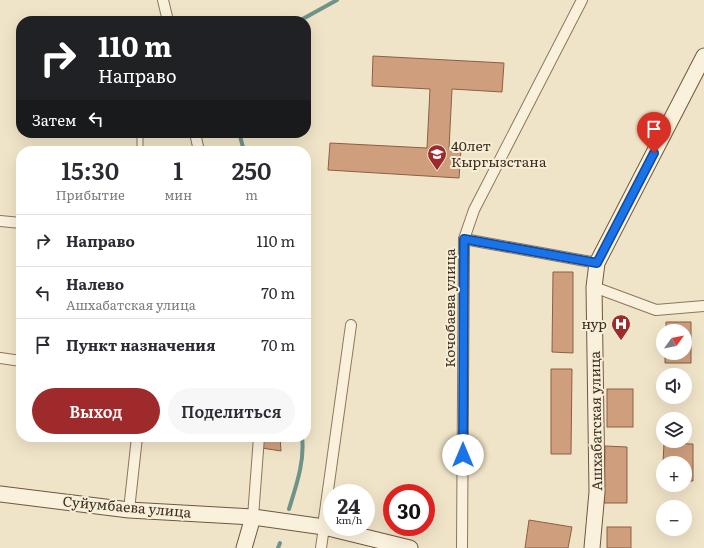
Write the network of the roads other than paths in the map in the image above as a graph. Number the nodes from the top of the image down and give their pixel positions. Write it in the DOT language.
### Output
graph roads {
  1 [pos="163,0"];
  2 [pos="582,0"];
  3 [pos="167,16"];
  4 [pos="704,56"];
  5 [pos="0,221"];
  6 [pos="16,223"];
  7 [pos="464,239"];
  8 [pos="597,263"];
  9 [pos="594,287"];
  10 [pos="704,306"];
  11 [pos="351,325"];
  12 [pos="0,358"];
  13 [pos="16,360"];
  14 [pos="136,442"];
  15 [pos="259,442"];
  16 [pos="330,484"];
  17 [pos="0,494"];
  18 [pos="129,510"];
  19 [pos="253,517"];
  20 [pos="323,526"];
  21 [pos="323,533"];
  22 [pos="363,536"];
  23 [pos="244,548"];
  24 [pos="321,548"];
  25 [pos="410,548"];
  26 [pos="462,548"];
  27 [pos="592,548"];
  1 -- 3 [label="street"];
  2 -- 7 [label="street, Кочобаева улица"];
  4 -- 8 [label="street, Ашхабатская улица"];
  5 -- 6 [label="street"];
  7 -- 8 [label="street"];
  7 -- 26 [label="street, Кочобаева улица"];
  8 -- 9 [label="street, Ашхабатская улица"];
  9 -- 10 [label="street"];
  9 -- 27 [label="street, Ашхабатская улица"];
  11 -- 16 [label="street"];
  12 -- 13 [label="street"];
  14 -- 18 [label="street"];
  15 -- 19 [label="street"];
  17 -- 18 [label="street, Суйумбаева улица"];
  18 -- 19 [label="street, Суйумбаева улица"];
  19 -- 20 [label="street, Суйумбаева улица"];
  19 -- 23 [label="street"];
  21 -- 24 [label="street"];
  22 -- 25 [label="street, Суйумбаева улица"];
}
